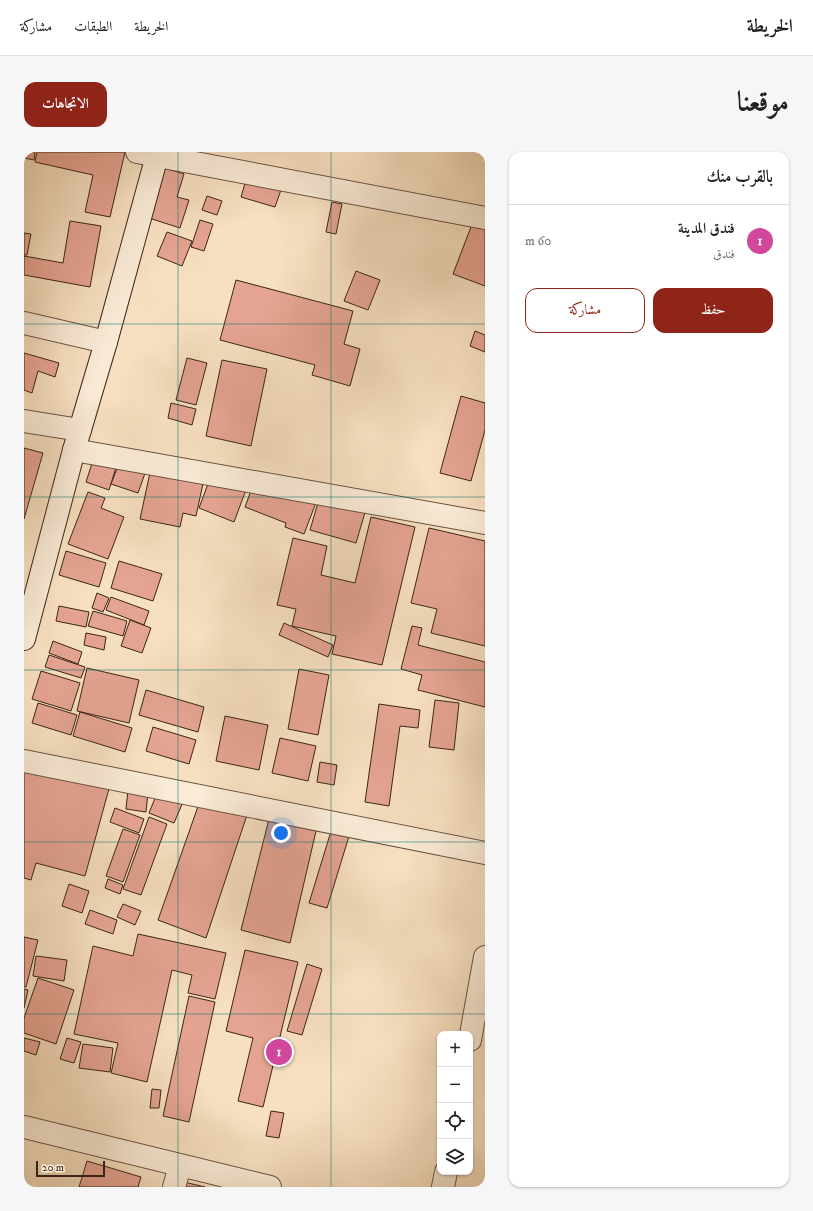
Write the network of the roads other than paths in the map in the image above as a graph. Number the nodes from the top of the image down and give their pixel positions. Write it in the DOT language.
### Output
graph roads {
  1 [pos="151,153"];
  2 [pos="485,218"];
  3 [pos="24,322"];
  4 [pos="106,342"];
  5 [pos="24,421"];
  6 [pos="77,440"];
  7 [pos="485,523"];
  8 [pos="31,585"];
  9 [pos="24,639"];
  10 [pos="24,761"];
  11 [pos="485,853"];
  12 [pos="485,958"];
  13 [pos="472,1031"];
  14 [pos="24,1127"];
  15 [pos="180,1166"];
  16 [pos="445,1175"];
  17 [pos="174,1187"];
  18 [pos="270,1187"];
  19 [pos="443,1187"];
  1 -- 2 [label="street"];
  1 -- 4 [label="street"];
  3 -- 4 [label="street"];
  4 -- 6 [label="street"];
  5 -- 6 [label="street"];
  6 -- 7 [label="street"];
  6 -- 8 [label="street"];
  8 -- 9 [label="street"];
  10 -- 11 [label="street"];
  12 -- 13 [label="street"];
  14 -- 15 [label="street"];
  15 -- 17 [label="street"];
  15 -- 18 [label="street"];
  16 -- 19 [label="street"];
}
